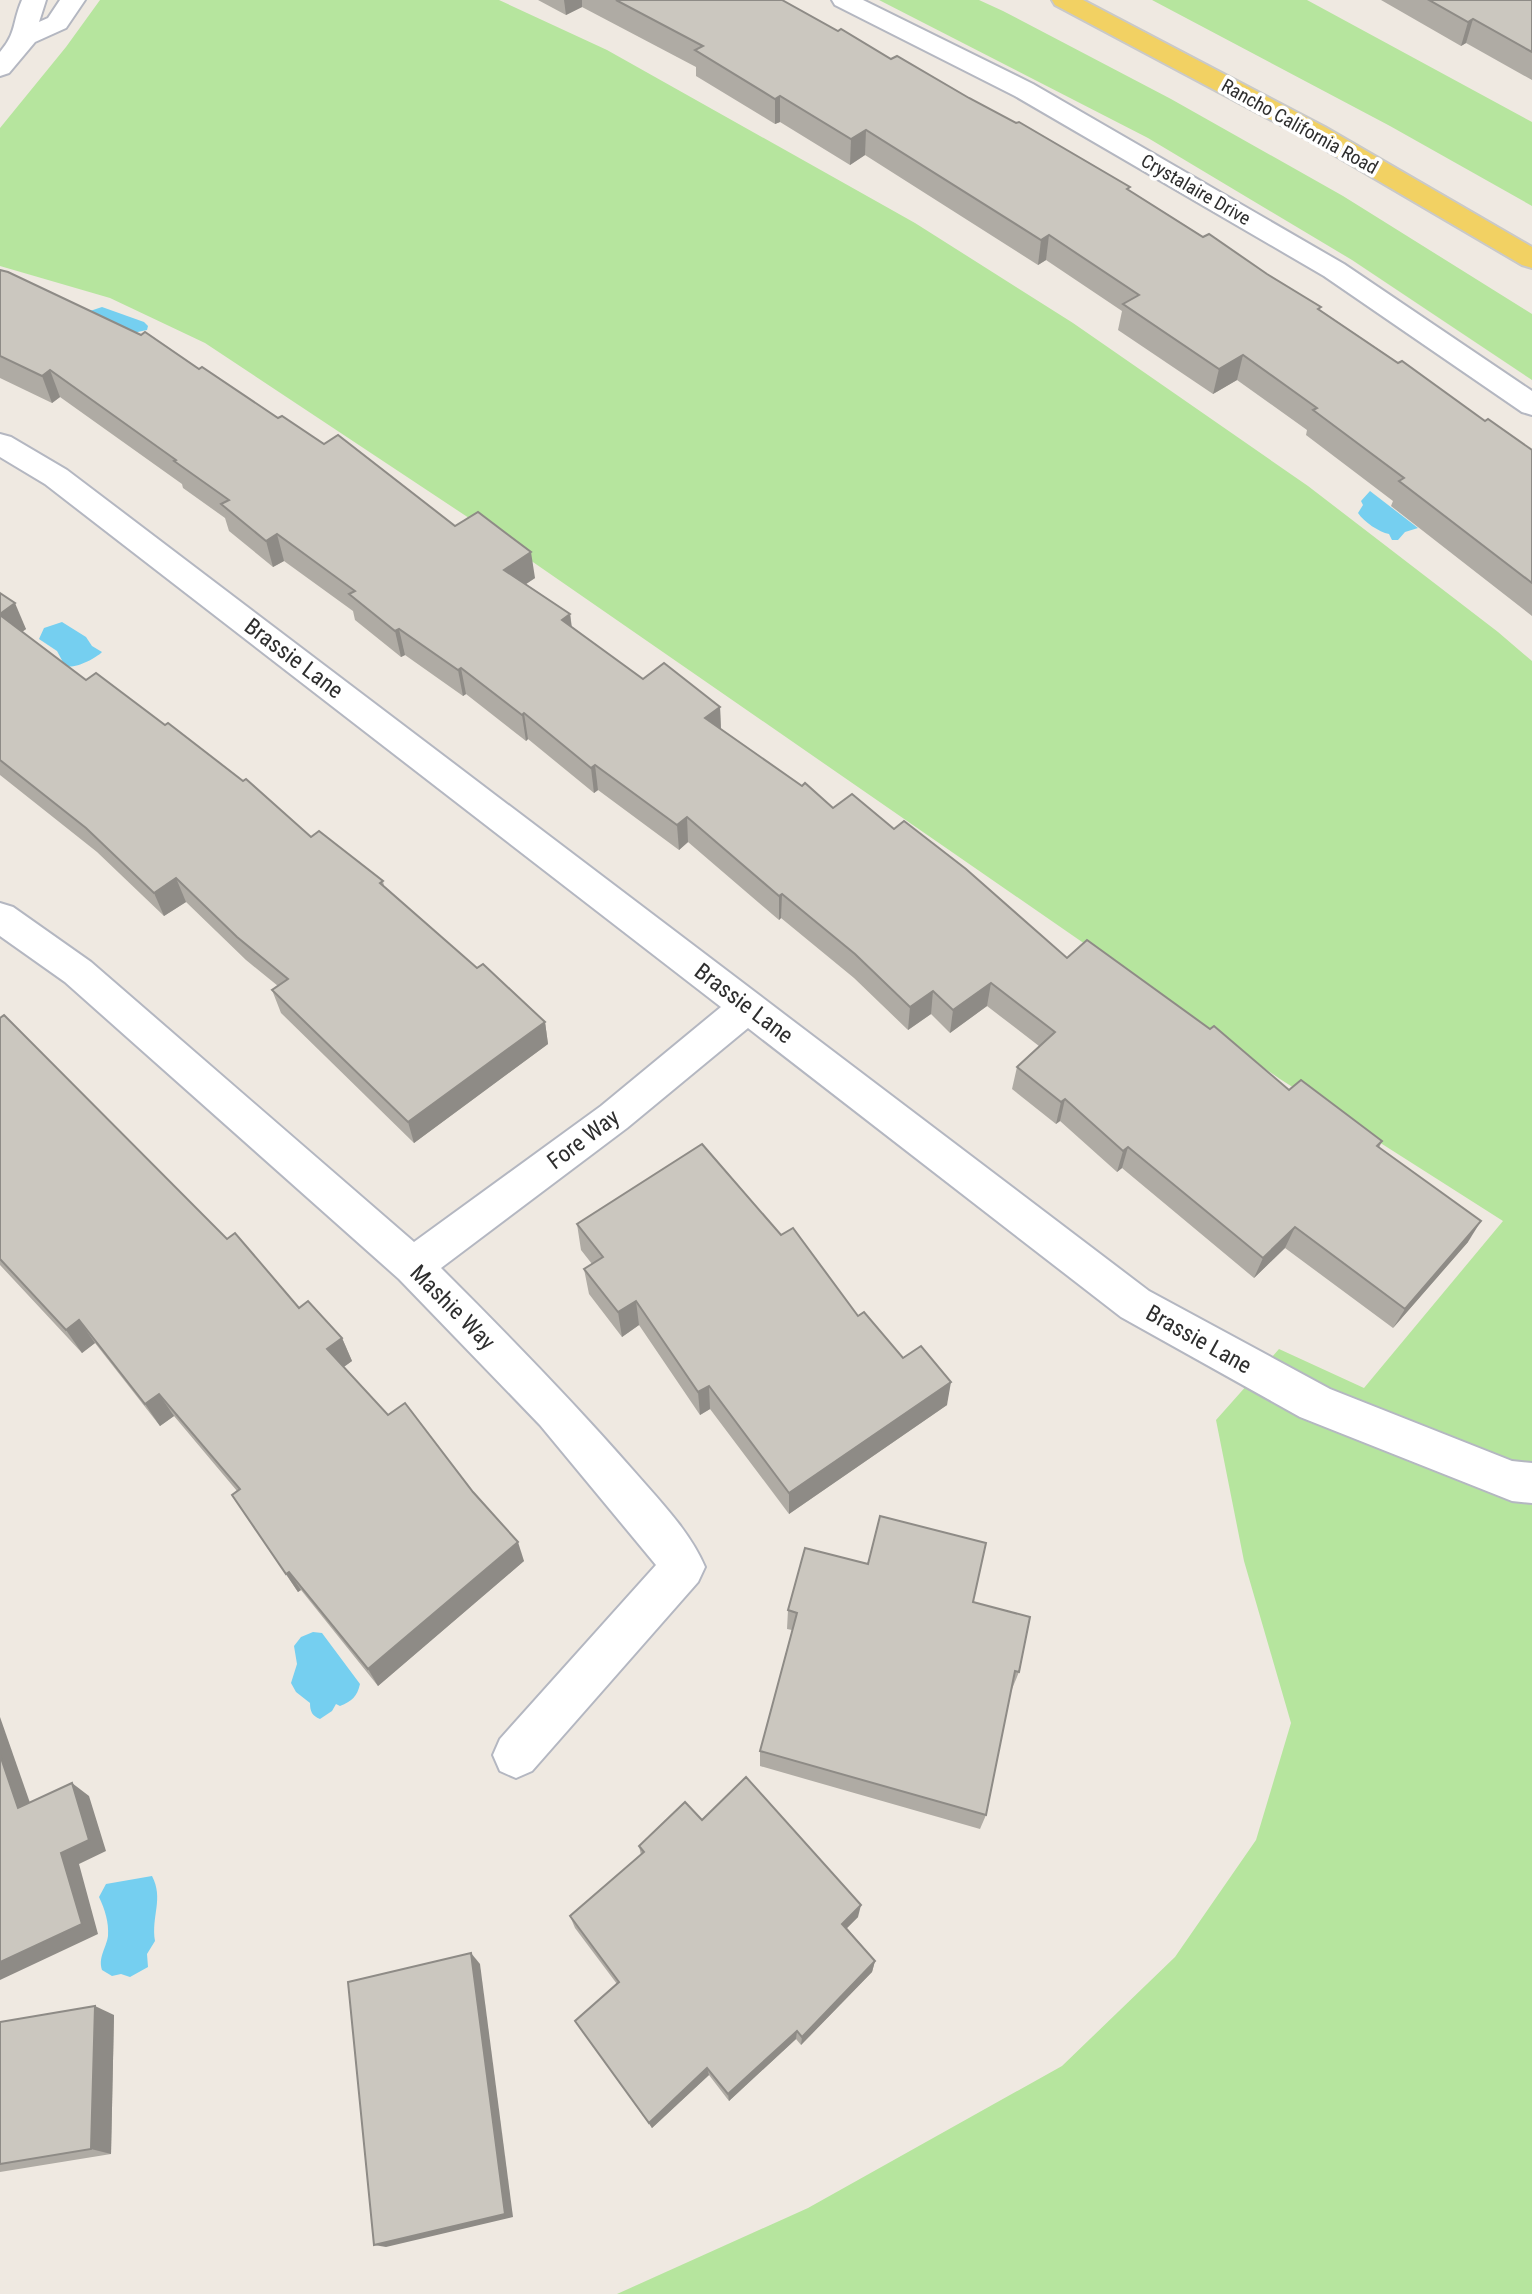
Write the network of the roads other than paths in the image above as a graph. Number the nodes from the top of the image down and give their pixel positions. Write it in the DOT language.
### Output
graph roads {
  1 [pos="34,0"];
  2 [pos="73,0"];
  3 [pos="844,0"];
  4 [pos="1064,0"];
  5 [pos="26,37"];
  6 [pos="0,68"];
  7 [pos="1532,260"];
  8 [pos="1532,405"];
  9 [pos="0,444"];
  10 [pos="0,917"];
  11 [pos="748,1006"];
  12 [pos="413,1266"];
  13 [pos="1532,1483"];
  14 [pos="516,1755"];
  1 -- 5 [label="street"];
  2 -- 5 [label="street"];
  3 -- 8 [label="street, Crystalaire Drive"];
  4 -- 7 [label="main road, Rancho California Road"];
  5 -- 6 [label="street"];
  9 -- 11 [label="street, Brassie Lane"];
  10 -- 12 [label="street, Mashie Way"];
  11 -- 12 [label="street, Fore Way"];
  11 -- 13 [label="street, Brassie Lane"];
  12 -- 14 [label="street, Mashie Way"];
}
